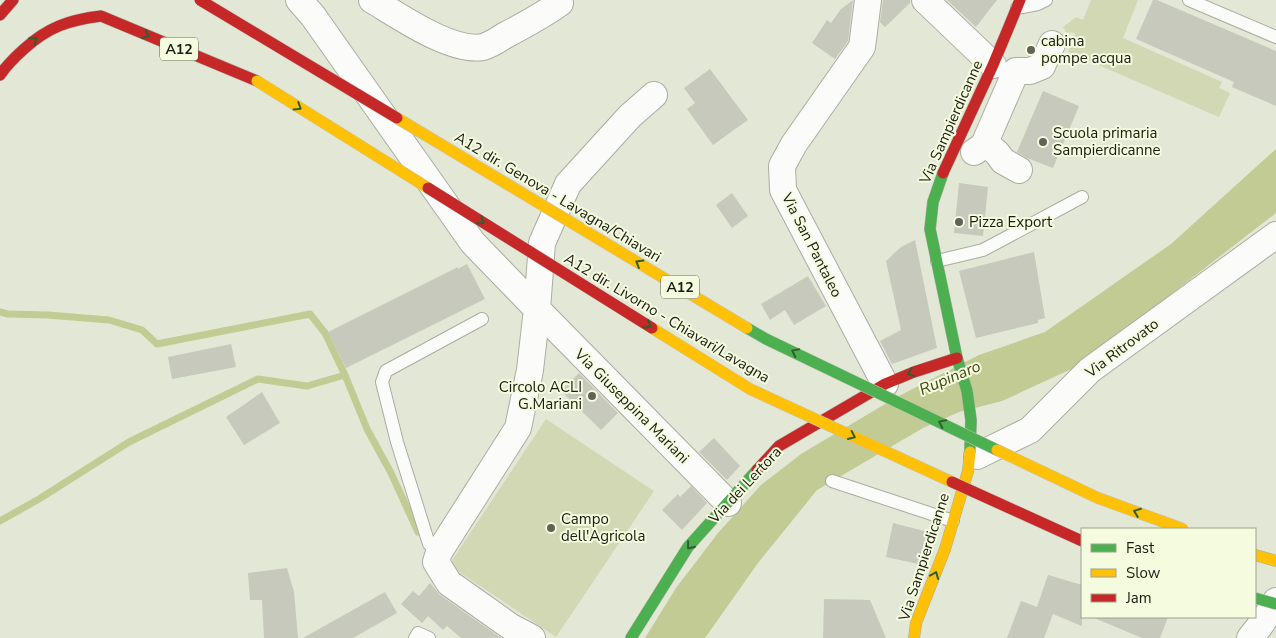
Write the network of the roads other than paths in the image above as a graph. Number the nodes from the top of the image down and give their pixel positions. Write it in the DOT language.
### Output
graph roads {
  1 [pos="12,0"];
  2 [pos="200,0"];
  3 [pos="299,0"];
  4 [pos="372,0"];
  5 [pos="868,0"];
  6 [pos="925,0"];
  7 [pos="1046,0"];
  8 [pos="1188,0"];
  9 [pos="560,3"];
  10 [pos="1018,4"];
  11 [pos="0,15"];
  12 [pos="172,33"];
  13 [pos="1276,37"];
  14 [pos="1052,44"];
  15 [pos="993,65"];
  16 [pos="0,75"];
  17 [pos="257,81"];
  18 [pos="654,95"];
  19 [pos="1019,170"];
  20 [pos="1082,197"];
  21 [pos="1276,235"];
  22 [pos="937,261"];
  23 [pos="537,309"];
  24 [pos="482,319"];
  25 [pos="958,358"];
  26 [pos="885,384"];
  27 [pos="970,460"];
  28 [pos="832,481"];
  29 [pos="728,503"];
  30 [pos="953,521"];
  31 [pos="1180,528"];
  32 [pos="1081,541"];
  33 [pos="439,552"];
  34 [pos="1256,554"];
  35 [pos="1276,561"];
  36 [pos="1256,598"];
  37 [pos="1276,603"];
  38 [pos="415,638"];
  39 [pos="429,638"];
  40 [pos="532,638"];
  41 [pos="631,638"];
  42 [pos="914,638"];
  43 [pos="1250,638"];
  1 -- 11 [label="main road"];
  31 -- 2 [label="main road, A12 dir. Genova - Lavagna/Chiavari / A12, one-way, bridge"];
  3 -- 23 [label="street, Via Giuseppina Mariani"];
  4 -- 9 [label="street"];
  5 -- 26 [label="street, Via San Pantaleo"];
  6 -- 15 [label="street"];
  7 -- 10 [label="lane"];
  8 -- 13 [label="lane"];
  10 -- 15 [label="main road, Via Sampierdicanne"];
  12 -- 17 [label="main road, A12"];
  14 -- 19 [label="street"];
  15 -- 22 [label="main road, Via Sampierdicanne"];
  16 -- 17 [label="main road, A12, one-way"];
  17 -- 32 [label="main road, A12 dir. Livorno - Chiavari/Lavagna / A12, one-way, bridge"];
  18 -- 23 [label="street"];
  20 -- 22 [label="lane"];
  21 -- 27 [label="street, Via Ritrovato"];
  22 -- 25 [label="main road, Via Sampierdicanne"];
  23 -- 29 [label="street, Via Giuseppina Mariani"];
  23 -- 33 [label="street"];
  24 -- 33 [label="lane"];
  25 -- 26 [label="main road, Via dei Lertora, one-way"];
  25 -- 27 [label="main road, Via Sampierdicanne"];
  26 -- 29 [label="main road, Via dei Lertora"];
  27 -- 30 [label="main road, Via Sampierdicanne"];
  28 -- 30 [label="lane"];
  29 -- 41 [label="main road, Via dei Lertora, one-way"];
  42 -- 30 [label="main road, Via Sampierdicanne, one-way"];
  33 -- 40 [label="street"];
  34 -- 35 [label="main road"];
  36 -- 37 [label="main road, bridge"];
  37 -- 43 [label="street"];
  38 -- 39 [label="lane"];
}
